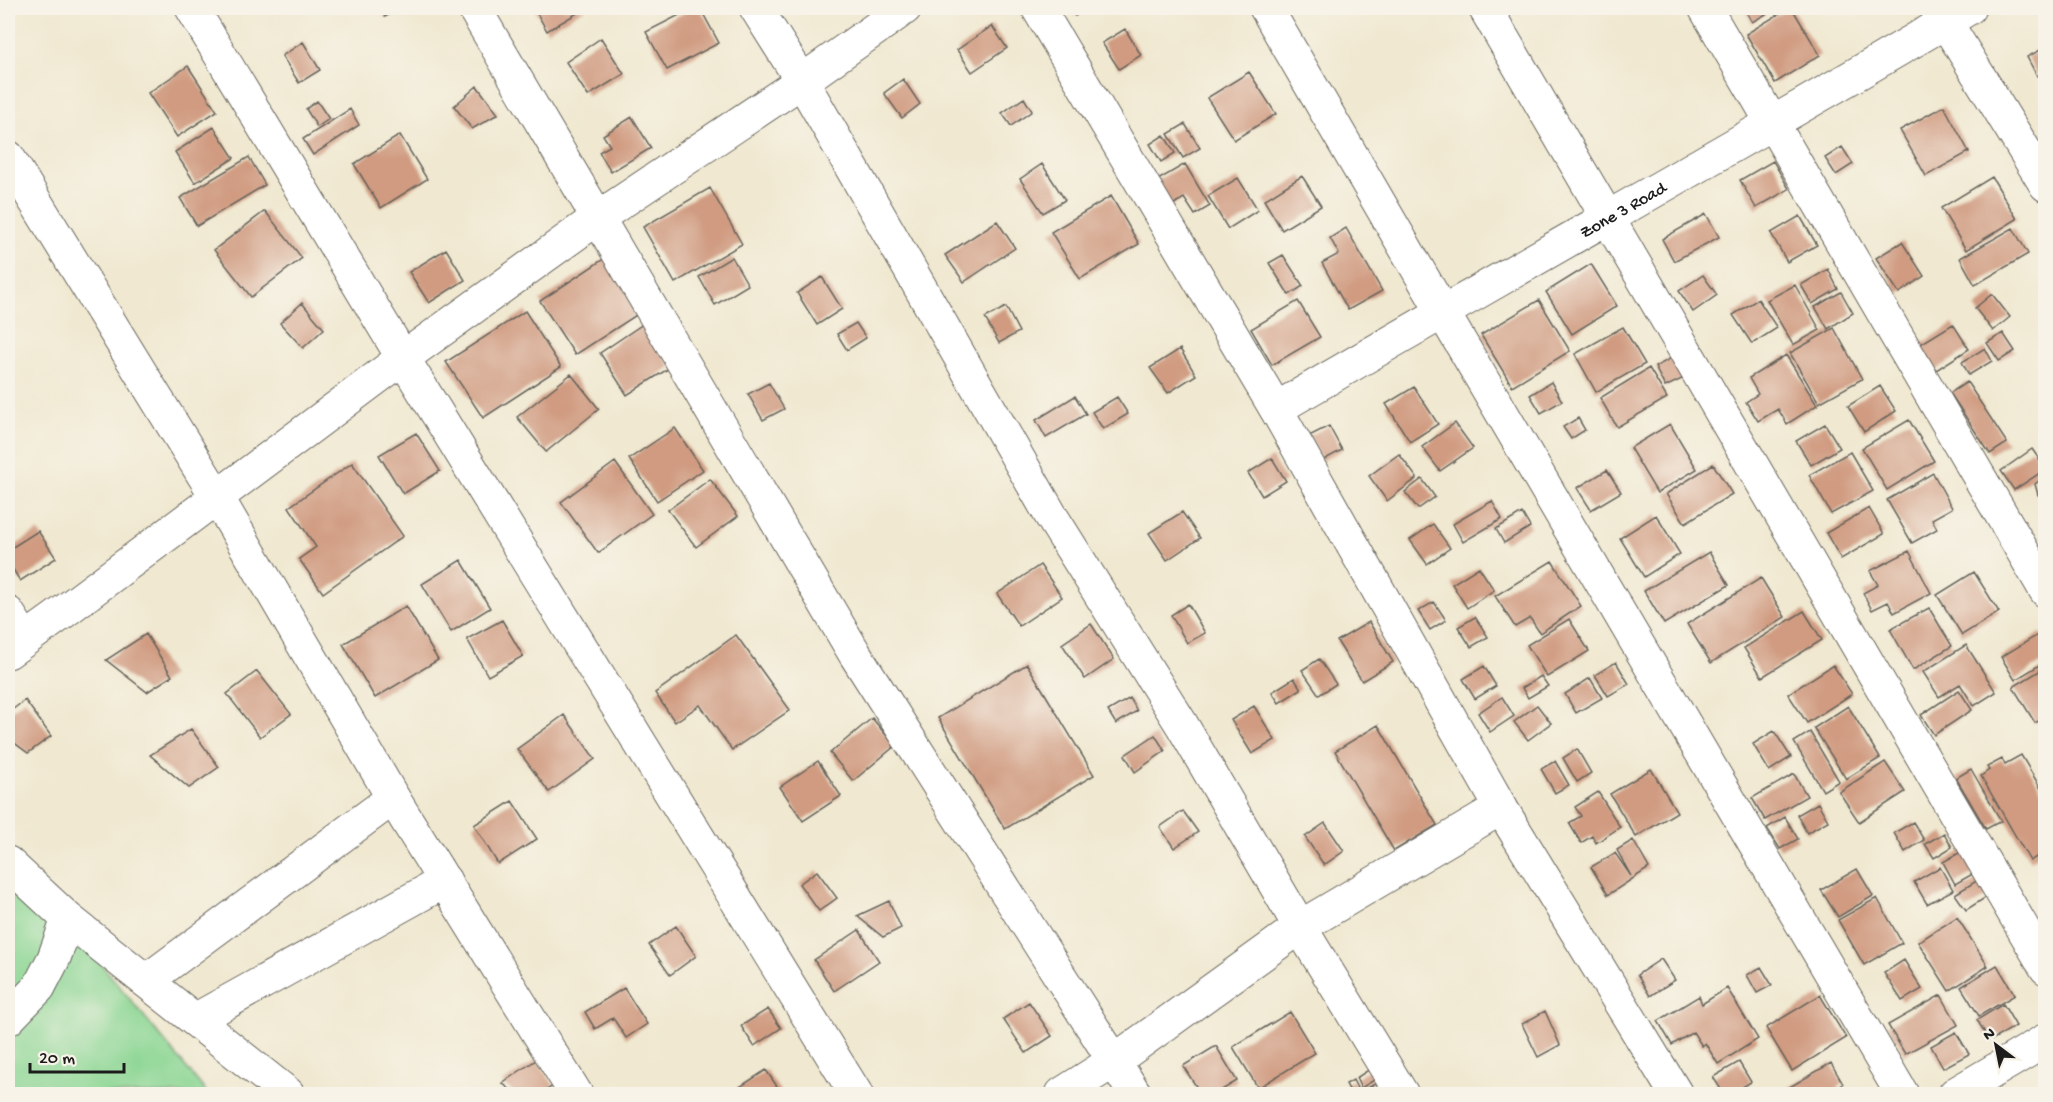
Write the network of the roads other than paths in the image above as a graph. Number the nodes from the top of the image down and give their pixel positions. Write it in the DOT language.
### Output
graph roads {
  1 [pos="192,8"];
  2 [pos="474,8"];
  3 [pos="756,8"];
  4 [pos="905,8"];
  5 [pos="1038,8"];
  6 [pos="1266,8"];
  7 [pos="1485,8"];
  8 [pos="1706,8"];
  9 [pos="1951,12"];
  10 [pos="802,81"];
  11 [pos="1773,122"];
  12 [pos="8,158"];
  13 [pos="2046,185"];
  14 [pos="599,217"];
  15 [pos="1608,219"];
  16 [pos="1442,311"];
  17 [pos="403,358"];
  18 [pos="1276,409"];
  19 [pos="217,497"];
  20 [pos="2046,591"];
  21 [pos="13,635"];
  22 [pos="393,798"];
  23 [pos="1501,808"];
  24 [pos="8,863"];
  25 [pos="445,881"];
  26 [pos="68,919"];
  27 [pos="1300,927"];
  28 [pos="2046,968"];
  29 [pos="146,981"];
  30 [pos="8,1019"];
  31 [pos="195,1020"];
  32 [pos="2046,1040"];
  33 [pos="1114,1061"];
  34 [pos="288,1095"];
  35 [pos="576,1095"];
  36 [pos="856,1095"];
  37 [pos="1062,1095"];
  38 [pos="1135,1095"];
  39 [pos="1402,1095"];
  40 [pos="1676,1095"];
  41 [pos="1902,1095"];
  42 [pos="1955,1095"];
  1 -- 17 [label="street"];
  2 -- 14 [label="street"];
  3 -- 10 [label="street"];
  4 -- 10 [label="street"];
  5 -- 18 [label="street"];
  6 -- 16 [label="street"];
  7 -- 15 [label="street"];
  8 -- 11 [label="street"];
  9 -- 11 [label="street, Zone 3 Road"];
  9 -- 13 [label="street"];
  10 -- 14 [label="street"];
  10 -- 27 [label="street"];
  11 -- 15 [label="street, Zone 3 Road"];
  11 -- 20 [label="street"];
  12 -- 19 [label="street"];
  14 -- 17 [label="street"];
  14 -- 33 [label="street"];
  15 -- 16 [label="street, Zone 3 Road"];
  15 -- 28 [label="street"];
  16 -- 18 [label="street, Zone 3 Road"];
  16 -- 41 [label="street"];
  17 -- 19 [label="street"];
  17 -- 36 [label="street"];
  18 -- 23 [label="street"];
  19 -- 21 [label="street"];
  19 -- 22 [label="street"];
  22 -- 25 [label="street"];
  22 -- 29 [label="street"];
  23 -- 27 [label="street"];
  23 -- 40 [label="street"];
  24 -- 26 [label="street"];
  25 -- 31 [label="street"];
  25 -- 35 [label="street"];
  26 -- 29 [label="street"];
  26 -- 30 [label="street"];
  27 -- 33 [label="street"];
  27 -- 39 [label="street"];
  29 -- 31 [label="street"];
  31 -- 34 [label="street"];
  32 -- 42 [label="street"];
  33 -- 37 [label="street"];
  33 -- 38 [label="street"];
}
